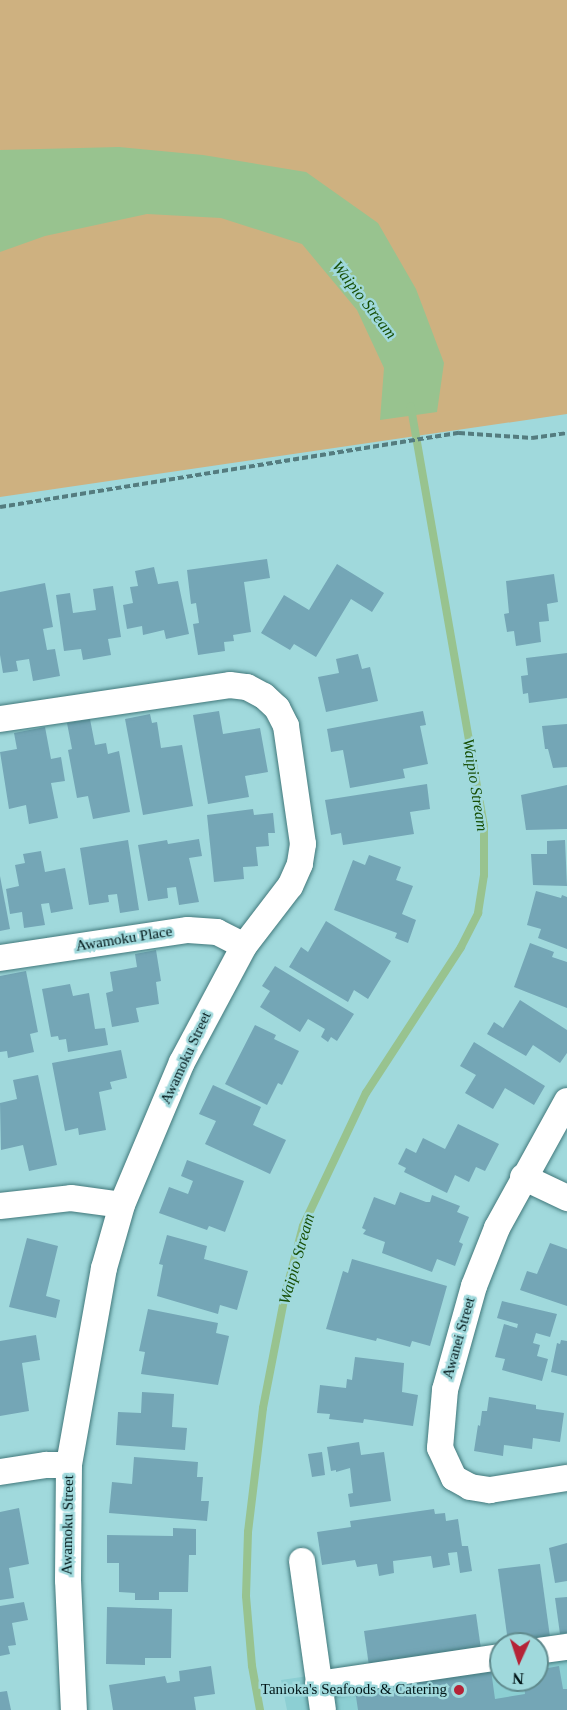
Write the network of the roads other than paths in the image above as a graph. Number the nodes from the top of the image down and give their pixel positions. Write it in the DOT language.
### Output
graph roads {
  1 [pos="0,719"];
  2 [pos="244,946"];
  3 [pos="0,958"];
  4 [pos="567,1101"];
  5 [pos="523,1178"];
  6 [pos="567,1198"];
  7 [pos="122,1205"];
  8 [pos="0,1206"];
  9 [pos="69,1465"];
  10 [pos="0,1472"];
  11 [pos="567,1478"];
  12 [pos="302,1561"];
  13 [pos="567,1647"];
  14 [pos="549,1650"];
  15 [pos="489,1659"];
  16 [pos="318,1684"];
  17 [pos="74,1710"];
  18 [pos="323,1710"];
  1 -- 2 [label="street, Awamoku Street"];
  2 -- 3 [label="street, Awamoku Place"];
  2 -- 7 [label="street, Awamoku Street"];
  4 -- 5 [label="street, Awanei Street"];
  5 -- 6 [label="street"];
  5 -- 11 [label="street, Awanei Street"];
  7 -- 8 [label="street"];
  7 -- 9 [label="street, Awamoku Street"];
  9 -- 10 [label="street"];
  9 -- 17 [label="street, Awamoku Street"];
  12 -- 16 [label="street"];
  13 -- 14 [label="street"];
  15 -- 16 [label="street"];
  16 -- 18 [label="street"];
}
